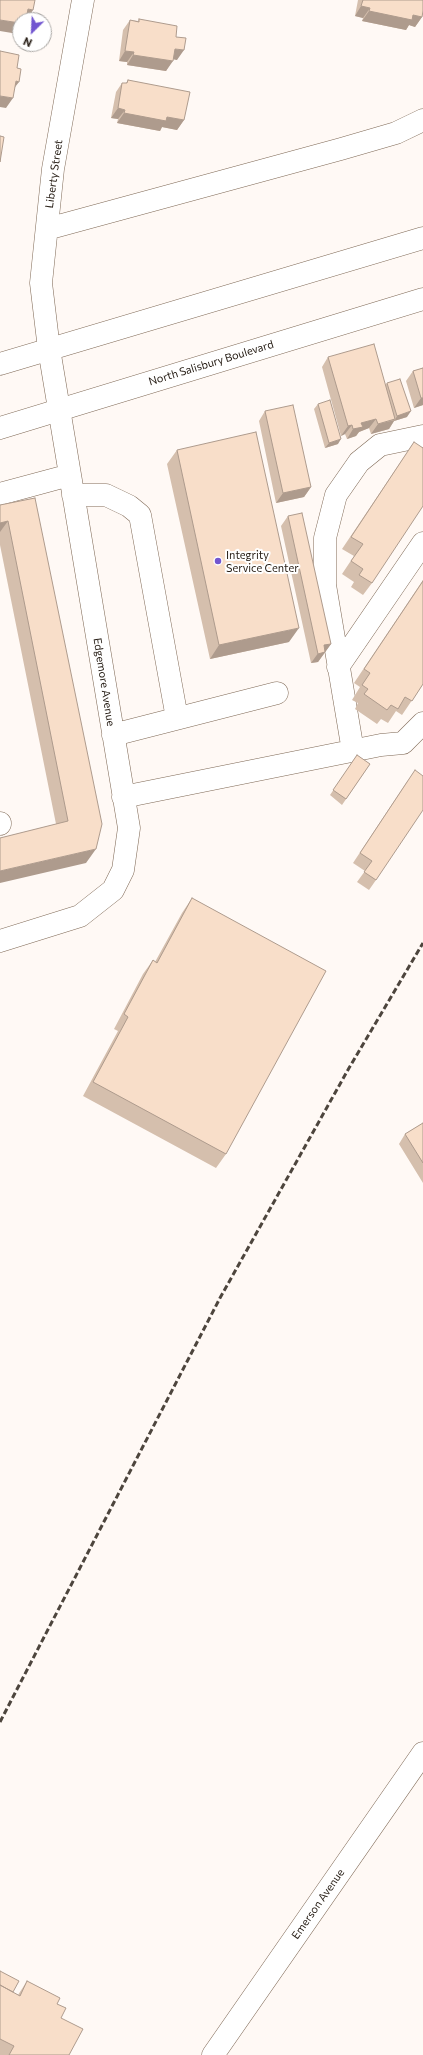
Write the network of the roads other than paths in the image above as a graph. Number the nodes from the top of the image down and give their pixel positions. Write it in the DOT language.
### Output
graph roads {
  1 [pos="83,0"];
  2 [pos="423,120"];
  3 [pos="47,229"];
  4 [pos="423,238"];
  5 [pos="423,299"];
  6 [pos="49,349"];
  7 [pos="0,364"];
  8 [pos="59,409"];
  9 [pos="0,428"];
  10 [pos="423,436"];
  11 [pos="72,485"];
  12 [pos="0,494"];
  13 [pos="423,543"];
  14 [pos="338,667"];
  15 [pos="277,693"];
  16 [pos="177,718"];
  17 [pos="423,723"];
  18 [pos="113,734"];
  19 [pos="353,751"];
  20 [pos="123,797"];
  21 [pos="0,941"];
  22 [pos="419,1768"];
  23 [pos="213,2055"];
  1 -- 3 [label="street, Liberty Street"];
  2 -- 3 [label="street"];
  3 -- 6 [label="street, Liberty Street"];
  4 -- 6 [label="street"];
  5 -- 8 [label="street, North Salisbury Boulevard"];
  6 -- 7 [label="street"];
  6 -- 8 [label="street, Edgemore Avenue"];
  8 -- 9 [label="street, North Salisbury Boulevard"];
  8 -- 11 [label="street, Edgemore Avenue"];
  10 -- 14 [label="street"];
  11 -- 12 [label="street"];
  11 -- 16 [label="street"];
  11 -- 18 [label="street, Edgemore Avenue"];
  13 -- 14 [label="street"];
  14 -- 19 [label="street"];
  15 -- 16 [label="street"];
  16 -- 18 [label="street"];
  17 -- 19 [label="street"];
  18 -- 20 [label="street, Edgemore Avenue"];
  19 -- 20 [label="street"];
  20 -- 21 [label="street, Edgemore Avenue"];
  22 -- 23 [label="street, Emerson Avenue"];
}
